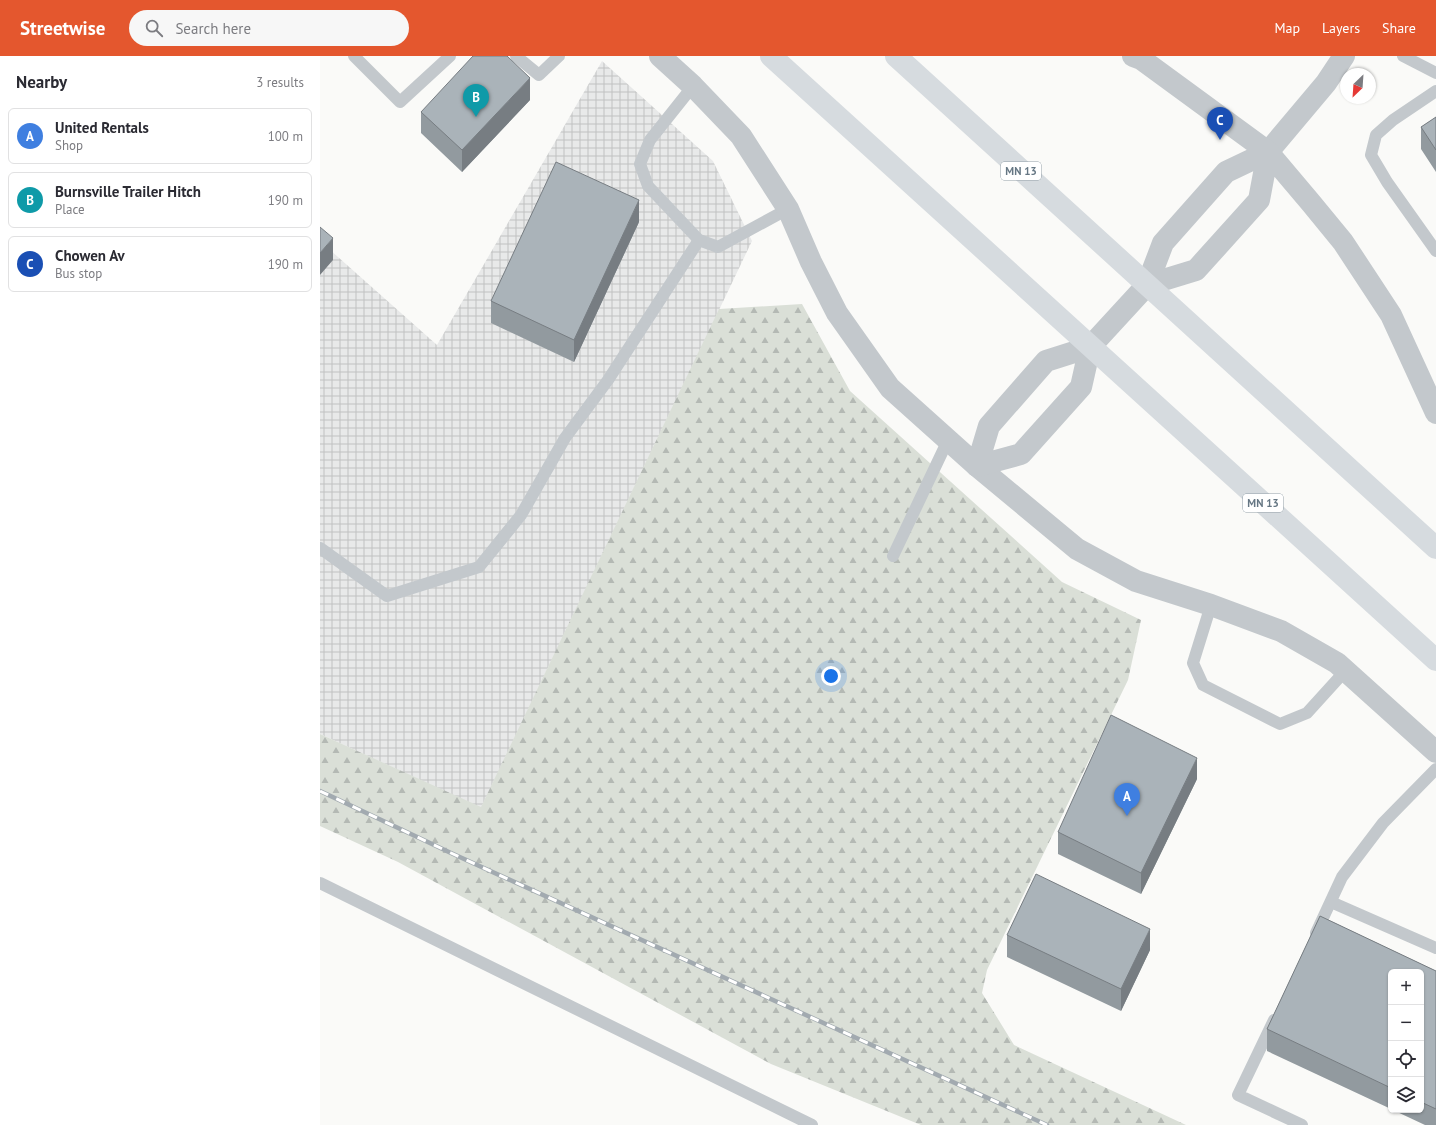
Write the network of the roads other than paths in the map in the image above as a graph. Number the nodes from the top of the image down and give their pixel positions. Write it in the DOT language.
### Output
graph roads {
  1 [pos="354,56"];
  2 [pos="450,56"];
  3 [pos="516,56"];
  4 [pos="560,56"];
  5 [pos="660,56"];
  6 [pos="771,56"];
  7 [pos="896,56"];
  8 [pos="1133,56"];
  9 [pos="1344,56"];
  10 [pos="1403,56"];
  11 [pos="1436,73"];
  12 [pos="692,86"];
  13 [pos="1436,91"];
  14 [pos="1268,152"];
  15 [pos="788,209"];
  16 [pos="699,240"];
  17 [pos="1436,251"];
  18 [pos="1146,285"];
  19 [pos="1090,347"];
  20 [pos="1433,400"];
  21 [pos="948,440"];
  22 [pos="977,466"];
  23 [pos="320,548"];
  24 [pos="1436,548"];
  25 [pos="893,556"];
  26 [pos="1211,605"];
  27 [pos="1436,660"];
  28 [pos="1346,670"];
  29 [pos="1436,752"];
  30 [pos="1436,769"];
  31 [pos="320,883"];
  32 [pos="1331,902"];
  33 [pos="1310,945"];
  34 [pos="1436,948"];
  35 [pos="1279,1009"];
  36 [pos="812,1125"];
  37 [pos="1302,1125"];
  1 -- 2 [label="lane"];
  3 -- 4 [label="lane"];
  5 -- 12 [label="street"];
  6 -- 19 [label="highway, MN 13"];
  7 -- 18 [label="highway, MN 13"];
  8 -- 14 [label="street"];
  9 -- 14 [label="street"];
  10 -- 11 [label="lane"];
  12 -- 15 [label="street"];
  12 -- 16 [label="lane"];
  13 -- 17 [label="lane"];
  14 -- 18 [label="street"];
  14 -- 18 [label="street"];
  14 -- 20 [label="street"];
  15 -- 16 [label="lane"];
  15 -- 21 [label="street"];
  16 -- 23 [label="lane"];
  18 -- 19 [label="street"];
  18 -- 24 [label="highway, MN 13"];
  19 -- 22 [label="street"];
  19 -- 22 [label="street"];
  19 -- 27 [label="highway, MN 13"];
  21 -- 22 [label="street"];
  21 -- 25 [label="lane"];
  22 -- 26 [label="street"];
  26 -- 28 [label="street"];
  26 -- 28 [label="lane"];
  28 -- 29 [label="street"];
  30 -- 32 [label="lane"];
  31 -- 36 [label="lane"];
  32 -- 33 [label="lane"];
  32 -- 34 [label="lane"];
  35 -- 37 [label="lane"];
}
